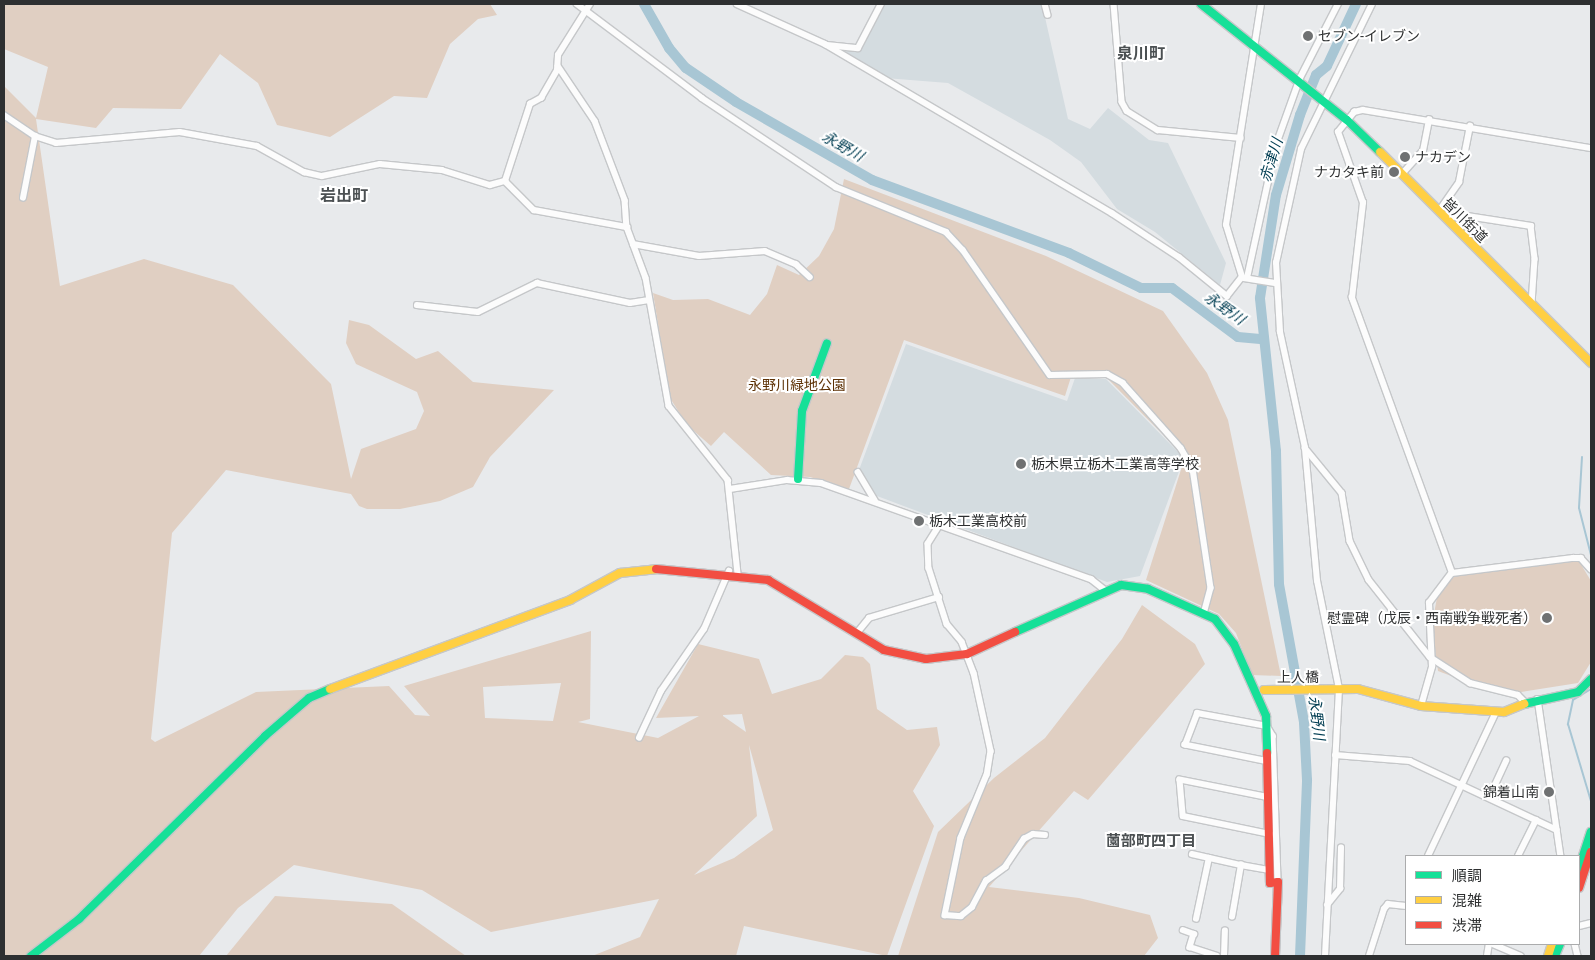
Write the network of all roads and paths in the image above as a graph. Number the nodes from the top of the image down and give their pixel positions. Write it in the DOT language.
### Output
graph roads {
  1 [pos="577,4"];
  2 [pos="737,4"];
  3 [pos="882,4"];
  4 [pos="1045,4"];
  5 [pos="1114,4"];
  6 [pos="1201,4"];
  7 [pos="1261,4"];
  8 [pos="1338,4"];
  9 [pos="1372,4"];
  10 [pos="588,6"];
  11 [pos="1048,15"];
  12 [pos="1255,43"];
  13 [pos="825,44"];
  14 [pos="558,66"];
  15 [pos="1301,79"];
  16 [pos="1322,96"];
  17 [pos="4,115"];
  18 [pos="1347,120"];
  19 [pos="1429,120"];
  20 [pos="1470,126"];
  21 [pos="35,136"];
  22 [pos="1241,138"];
  23 [pos="1591,148"];
  24 [pos="1402,174"];
  25 [pos="504,181"];
  26 [pos="23,198"];
  27 [pos="1439,211"];
  28 [pos="1447,218"];
  29 [pos="627,227"];
  30 [pos="633,244"];
  31 [pos="810,277"];
  32 [pos="1247,278"];
  33 [pos="1274,283"];
  34 [pos="649,300"];
  35 [pos="1532,304"];
  36 [pos="418,305"];
  37 [pos="827,342"];
  38 [pos="1591,363"];
  39 [pos="1305,448"];
  40 [pos="858,472"];
  41 [pos="798,479"];
  42 [pos="730,489"];
  43 [pos="875,501"];
  44 [pos="940,525"];
  45 [pos="1591,569"];
  46 [pos="729,571"];
  47 [pos="738,572"];
  48 [pos="1452,573"];
  49 [pos="1105,590"];
  50 [pos="939,597"];
  51 [pos="1204,614"];
  52 [pos="857,633"];
  53 [pos="968,654"];
  54 [pos="1432,660"];
  55 [pos="1591,678"];
  56 [pos="1255,688"];
  57 [pos="1336,689"];
  58 [pos="1264,690"];
  59 [pos="1538,699"];
  60 [pos="1527,704"];
  61 [pos="1420,706"];
  62 [pos="1496,712"];
  63 [pos="1267,726"];
  64 [pos="639,738"];
  65 [pos="1335,755"];
  66 [pos="1506,761"];
  67 [pos="1269,762"];
  68 [pos="1461,785"];
  69 [pos="1270,798"];
  70 [pos="1489,798"];
  71 [pos="1536,820"];
  72 [pos="1557,830"];
  73 [pos="1591,832"];
  74 [pos="1270,834"];
  75 [pos="1045,835"];
  76 [pos="1342,848"];
  77 [pos="1591,852"];
  78 [pos="1192,854"];
  79 [pos="1428,855"];
  80 [pos="1518,855"];
  81 [pos="1561,855"];
  82 [pos="1209,858"];
  83 [pos="1241,865"];
  84 [pos="1580,865"];
  85 [pos="1270,870"];
  86 [pos="1278,882"];
  87 [pos="1580,885"];
  88 [pos="1328,905"];
  89 [pos="1405,906"];
  90 [pos="1232,917"];
  91 [pos="1196,919"];
  92 [pos="1183,930"];
  93 [pos="1225,931"];
  94 [pos="1494,945"];
  95 [pos="31,956"];
  96 [pos="1217,956"];
  97 [pos="1224,956"];
  98 [pos="1275,956"];
  99 [pos="1325,956"];
  100 [pos="1369,956"];
  101 [pos="1521,956"];
  1 -- 10 [label="street"];
  2 -- 13 [label="street"];
  3 -- 13 [label="street"];
  4 -- 11 [label="street"];
  5 -- 22 [label="street"];
  6 -- 12 [label="street"];
  7 -- 12 [label="street"];
  8 -- 15 [label="street"];
  9 -- 16 [label="street"];
  10 -- 14 [label="street"];
  10 -- 51 [label="street"];
  12 -- 15 [label="street"];
  12 -- 22 [label="street"];
  13 -- 32 [label="street"];
  14 -- 25 [label="street"];
  14 -- 29 [label="street"];
  15 -- 16 [label="street, 皆川街道"];
  15 -- 32 [label="street"];
  16 -- 18 [label="street, 皆川街道"];
  16 -- 33 [label="street"];
  17 -- 21 [label="street"];
  18 -- 19 [label="street"];
  18 -- 24 [label="street, 皆川街道"];
  18 -- 48 [label="street"];
  19 -- 20 [label="street"];
  19 -- 24 [label="street"];
  20 -- 23 [label="street"];
  20 -- 27 [label="street"];
  21 -- 25 [label="street"];
  21 -- 26 [label="street"];
  22 -- 32 [label="street"];
  24 -- 27 [label="street, 皆川街道"];
  25 -- 29 [label="street"];
  27 -- 28 [label="street, 皆川街道"];
  28 -- 35 [label="street, 皆川街道"];
  28 -- 35 [label="street"];
  29 -- 30 [label="street"];
  30 -- 31 [label="street"];
  30 -- 34 [label="street"];
  32 -- 33 [label="street"];
  33 -- 39 [label="street"];
  34 -- 36 [label="street"];
  34 -- 42 [label="street"];
  35 -- 38 [label="street, 皆川街道"];
  37 -- 41 [label="street"];
  39 -- 54 [label="street"];
  39 -- 57 [label="street"];
  40 -- 43 [label="street"];
  41 -- 42 [label="street"];
  41 -- 43 [label="street"];
  42 -- 47 [label="street"];
  43 -- 44 [label="street"];
  44 -- 49 [label="street"];
  44 -- 50 [label="street"];
  45 -- 48 [label="street"];
  46 -- 47 [label="street"];
  46 -- 64 [label="street"];
  46 -- 95 [label="street"];
  47 -- 52 [label="street"];
  48 -- 54 [label="street"];
  49 -- 51 [label="street"];
  49 -- 53 [label="street"];
  50 -- 52 [label="street"];
  50 -- 53 [label="street"];
  51 -- 56 [label="street"];
  52 -- 53 [label="street"];
  53 -- 75 [label="street"];
  54 -- 60 [label="street"];
  54 -- 61 [label="street"];
  55 -- 59 [label="street, 上人橋"];
  56 -- 58 [label="street"];
  56 -- 63 [label="street"];
  57 -- 58 [label="street, 上人橋"];
  57 -- 61 [label="street, 上人橋"];
  57 -- 65 [label="street"];
  59 -- 60 [label="street, 上人橋"];
  59 -- 72 [label="street"];
  60 -- 62 [label="street, 上人橋"];
  61 -- 62 [label="street, 上人橋"];
  62 -- 68 [label="street"];
  63 -- 67 [label="street"];
  63 -- 67 [label="street"];
  63 -- 86 [label="street"];
  65 -- 68 [label="street"];
  65 -- 88 [label="street"];
  66 -- 70 [label="street"];
  67 -- 69 [label="street"];
  68 -- 70 [label="street"];
  68 -- 79 [label="street"];
  69 -- 74 [label="street"];
  69 -- 74 [label="street"];
  70 -- 71 [label="street"];
  71 -- 72 [label="street"];
  71 -- 80 [label="street"];
  72 -- 81 [label="street"];
  73 -- 84 [label="street"];
  74 -- 85 [label="street"];
  76 -- 88 [label="street"];
  77 -- 87 [label="street"];
  78 -- 82 [label="street"];
  82 -- 83 [label="street"];
  82 -- 91 [label="street"];
  83 -- 85 [label="street"];
  83 -- 90 [label="street"];
  85 -- 86 [label="street"];
  86 -- 98 [label="street"];
  88 -- 99 [label="street"];
  89 -- 100 [label="street"];
  92 -- 96 [label="street"];
  93 -- 97 [label="street"];
  94 -- 101 [label="street"];
}
